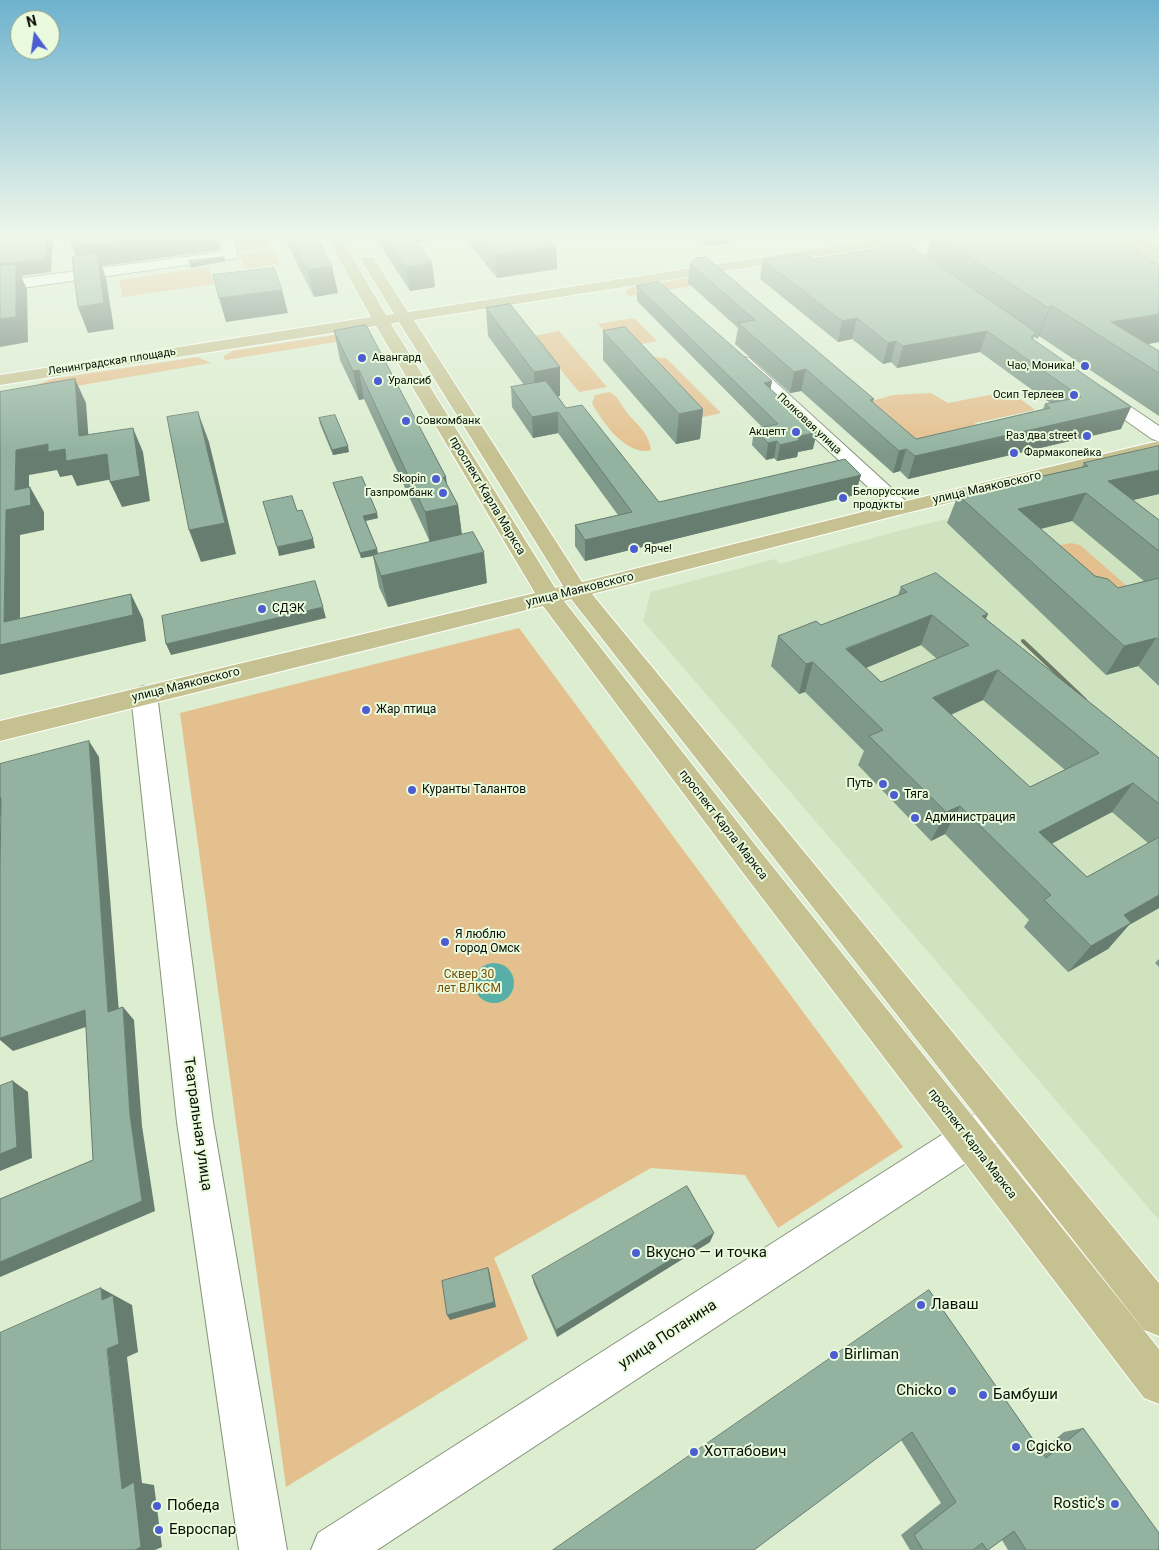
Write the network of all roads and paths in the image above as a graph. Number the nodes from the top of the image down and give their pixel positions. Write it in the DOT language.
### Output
graph roads {
  1 [pos="374,308"];
  2 [pos="396,308"];
  3 [pos="414,308"];
  4 [pos="416,308"];
  5 [pos="398,311"];
  6 [pos="377,314"];
  7 [pos="732,352"];
  8 [pos="0,367"];
  9 [pos="61,370"];
  10 [pos="1079,379"];
  11 [pos="0,380"];
  12 [pos="0,397"];
  13 [pos="1159,435"];
  14 [pos="1159,447"];
  15 [pos="902,508"];
  16 [pos="563,594"];
  17 [pos="144,695"];
  18 [pos="0,731"];
  19 [pos="1000,1119"];
  20 [pos="968,1140"];
  21 [pos="1159,1315"];
  22 [pos="1159,1383"];
  23 [pos="263,1550"];
  24 [pos="335,1550"];
  1 -- 6 [label="main road, проспект Карла Маркса"];
  2 -- 5 [label="main road, проспект Карла Маркса"];
  3 -- 5 [label="main road"];
  4 -- 5 [label="main road"];
  5 -- 6 [label="main road, Ленинградская площадь"];
  5 -- 16 [label="main road, проспект Карла Маркса"];
  6 -- 8 [label="main road, Ленинградская площадь"];
  6 -- 9 [label="main road, Ленинградская площадь"];
  6 -- 16 [label="main road, проспект Карла Маркса"];
  7 -- 15 [label="street, Полковая улица"];
  9 -- 11 [label="main road, Ленинградская площадь"];
  9 -- 12 [label="main road"];
  10 -- 13 [label="street"];
  14 -- 15 [label="main road, улица Маяковского"];
  15 -- 16 [label="main road, улица Маяковского"];
  16 -- 17 [label="main road, улица Маяковского"];
  16 -- 19 [label="main road, проспект Карла Маркса"];
  16 -- 20 [label="main road, проспект Карла Маркса"];
  17 -- 18 [label="main road, улица Маяковского"];
  17 -- 23 [label="street, Театральная улица"];
  19 -- 20 [label="street, улица Потанина"];
  19 -- 21 [label="main road, проспект Карла Маркса"];
  20 -- 22 [label="main road, проспект Карла Маркса"];
  20 -- 24 [label="street, улица Потанина"];
}
